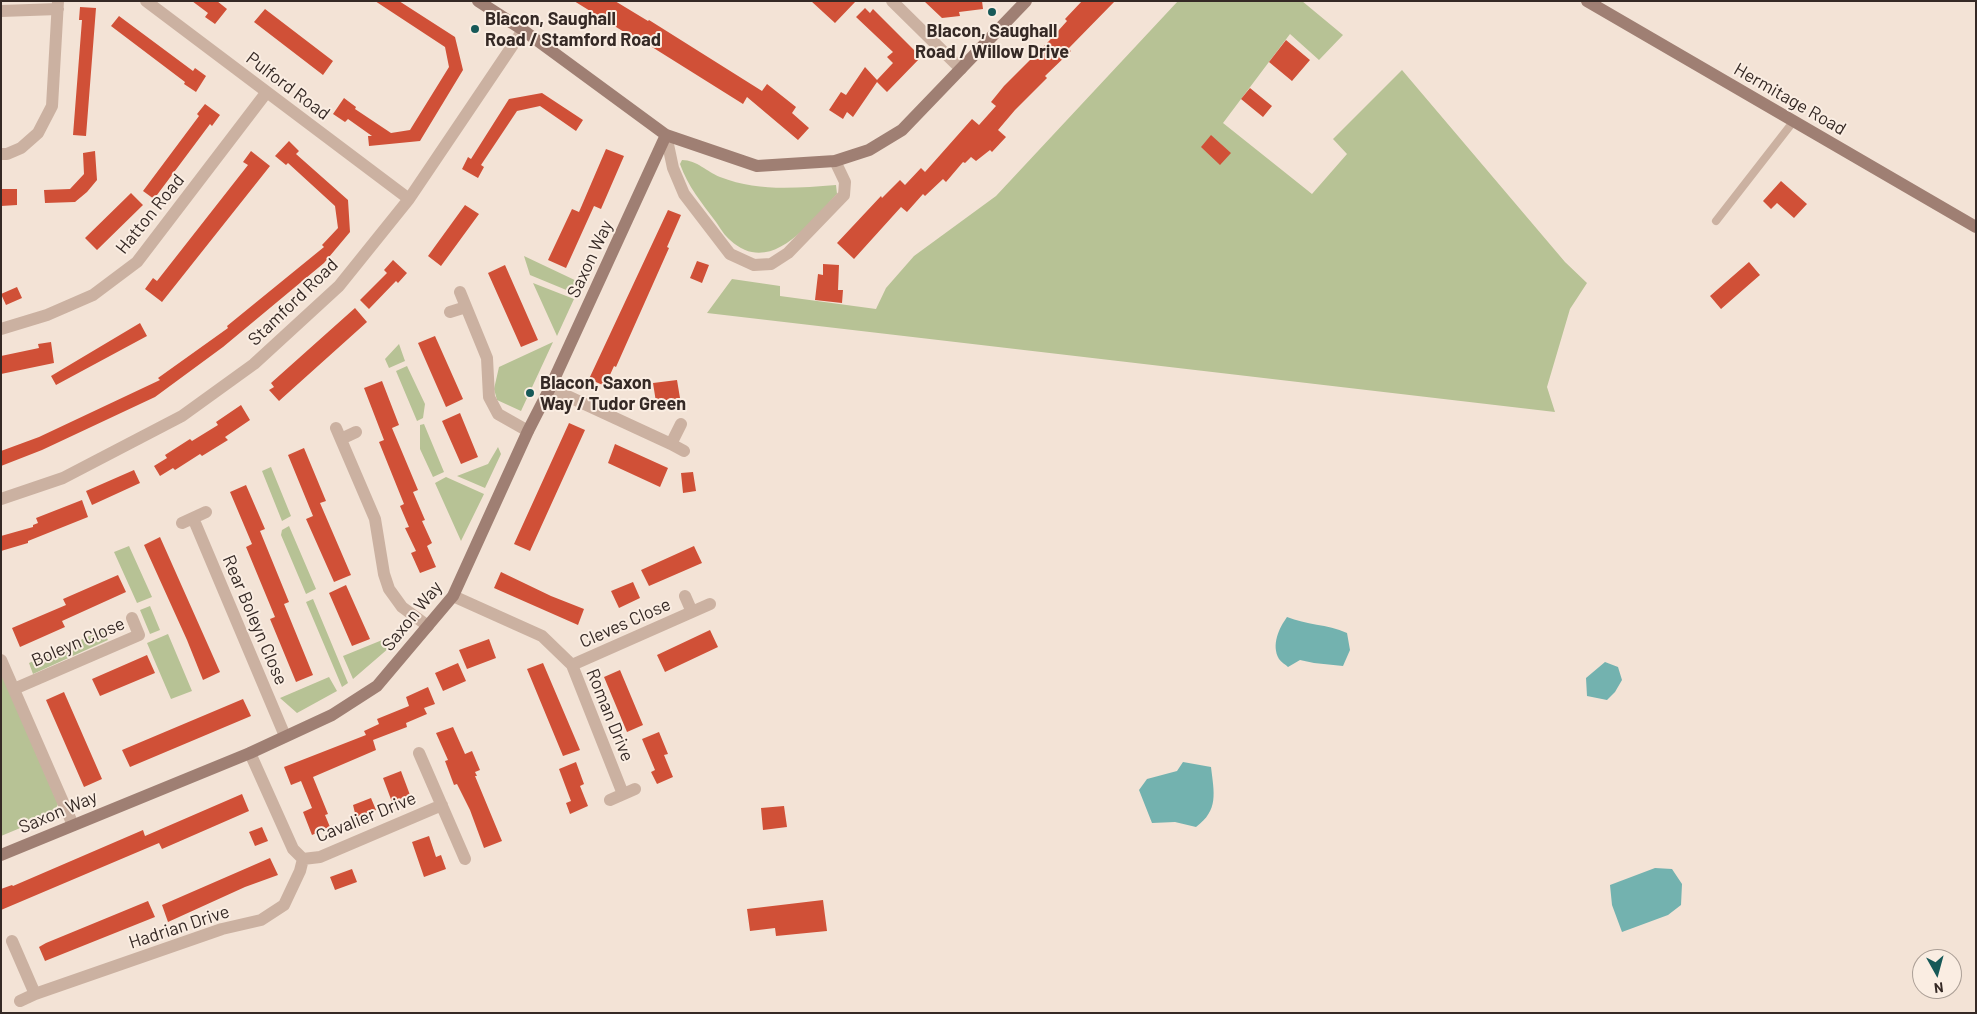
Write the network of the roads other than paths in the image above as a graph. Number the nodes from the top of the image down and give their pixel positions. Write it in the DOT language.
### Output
graph roads {
  1 [pos="146,1"];
  2 [pos="478,1"];
  3 [pos="892,1"];
  4 [pos="1026,1"];
  5 [pos="1587,1"];
  6 [pos="58,5"];
  7 [pos="1,10"];
  8 [pos="523,30"];
  9 [pos="961,70"];
  10 [pos="266,92"];
  11 [pos="1793,122"];
  12 [pos="666,135"];
  13 [pos="1,154"];
  14 [pos="835,161"];
  15 [pos="409,199"];
  16 [pos="1716,221"];
  17 [pos="1976,227"];
  18 [pos="460,292"];
  19 [pos="466,306"];
  20 [pos="450,312"];
  21 [pos="1,329"];
  22 [pos="550,388"];
  23 [pos="681,424"];
  24 [pos="528,431"];
  25 [pos="356,432"];
  26 [pos="671,444"];
  27 [pos="684,451"];
  28 [pos="1,499"];
  29 [pos="206,512"];
  30 [pos="454,596"];
  31 [pos="685,596"];
  32 [pos="710,604"];
  33 [pos="692,612"];
  34 [pos="132,618"];
  35 [pos="428,626"];
  36 [pos="1,660"];
  37 [pos="572,665"];
  38 [pos="14,689"];
  39 [pos="285,736"];
  40 [pos="250,753"];
  41 [pos="419,753"];
  42 [pos="610,800"];
  43 [pos="442,805"];
  44 [pos="73,825"];
  45 [pos="1,855"];
  46 [pos="302,859"];
  47 [pos="465,859"];
  48 [pos="12,941"];
  49 [pos="35,994"];
  50 [pos="20,1001"];
  1 -- 10 [label="street, Pulford Road"];
  2 -- 8 [label="street"];
  3 -- 9 [label="street"];
  4 -- 9 [label="street"];
  5 -- 11 [label="street, Hermitage Road"];
  6 -- 7 [label="street"];
  6 -- 13 [label="street"];
  8 -- 12 [label="street"];
  8 -- 15 [label="street, Stamford Road"];
  9 -- 14 [label="street"];
  10 -- 15 [label="street, Pulford Road"];
  10 -- 21 [label="street, Hatton Road"];
  11 -- 16 [label="lane"];
  11 -- 17 [label="street, Hermitage Road"];
  12 -- 14 [label="street"];
  12 -- 14 [label="street"];
  12 -- 22 [label="street, Saxon Way"];
  15 -- 28 [label="street, Stamford Road"];
  18 -- 19 [label="street"];
  19 -- 20 [label="street"];
  19 -- 24 [label="street"];
  22 -- 24 [label="street, Saxon Way"];
  22 -- 26 [label="street"];
  23 -- 26 [label="street"];
  24 -- 30 [label="street, Saxon Way"];
  25 -- 35 [label="street"];
  26 -- 27 [label="street"];
  29 -- 39 [label="street, Rear Boleyn Close"];
  30 -- 35 [label="street, Saxon Way"];
  30 -- 37 [label="street, Roman Drive"];
  31 -- 33 [label="street, Cleves Close"];
  32 -- 33 [label="street, Cleves Close"];
  33 -- 37 [label="street, Cleves Close"];
  34 -- 38 [label="street, Boleyn Close"];
  35 -- 39 [label="street, Saxon Way"];
  36 -- 38 [label="street"];
  37 -- 42 [label="street, Roman Drive"];
  38 -- 44 [label="street"];
  39 -- 40 [label="street, Saxon Way"];
  40 -- 44 [label="street, Saxon Way"];
  40 -- 46 [label="street, Cavalier Drive"];
  41 -- 43 [label="street, Cavalier Drive"];
  43 -- 46 [label="street, Cavalier Drive"];
  43 -- 47 [label="street, Cavalier Drive"];
  44 -- 45 [label="street, Saxon Way"];
  46 -- 49 [label="street, Hadrian Drive"];
  48 -- 49 [label="street"];
  49 -- 50 [label="street, Hadrian Drive"];
}
